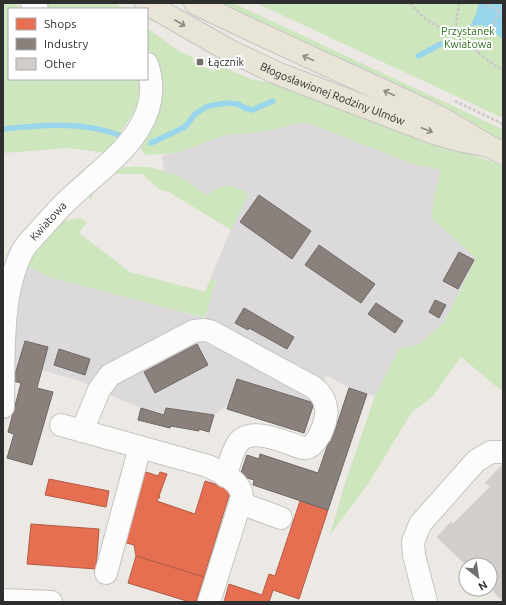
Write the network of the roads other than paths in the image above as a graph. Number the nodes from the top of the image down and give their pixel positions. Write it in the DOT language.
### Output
graph roads {
  1 [pos="146,3"];
  2 [pos="195,3"];
  3 [pos="148,69"];
  4 [pos="494,149"];
  5 [pos="3,407"];
  6 [pos="61,426"];
  7 [pos="82,431"];
  8 [pos="140,447"];
  9 [pos="501,450"];
  10 [pos="225,476"];
  11 [pos="240,503"];
  12 [pos="281,518"];
  13 [pos="106,573"];
  14 [pos="3,600"];
  15 [pos="52,602"];
  16 [pos="210,602"];
  17 [pos="426,602"];
  1 -- 4 [label="main road, Błogosławionej Rodziny Ulmów, one-way"];
  4 -- 2 [label="main road, Błogosławionej Rodziny Ulmów, one-way"];
  3 -- 5 [label="street, Kwiatowa"];
  6 -- 7 [label="street"];
  7 -- 8 [label="street"];
  7 -- 10 [label="street"];
  8 -- 10 [label="street"];
  8 -- 13 [label="street"];
  9 -- 17 [label="street"];
  10 -- 11 [label="street"];
  11 -- 12 [label="street"];
  11 -- 16 [label="street"];
  14 -- 15 [label="street"];
}
